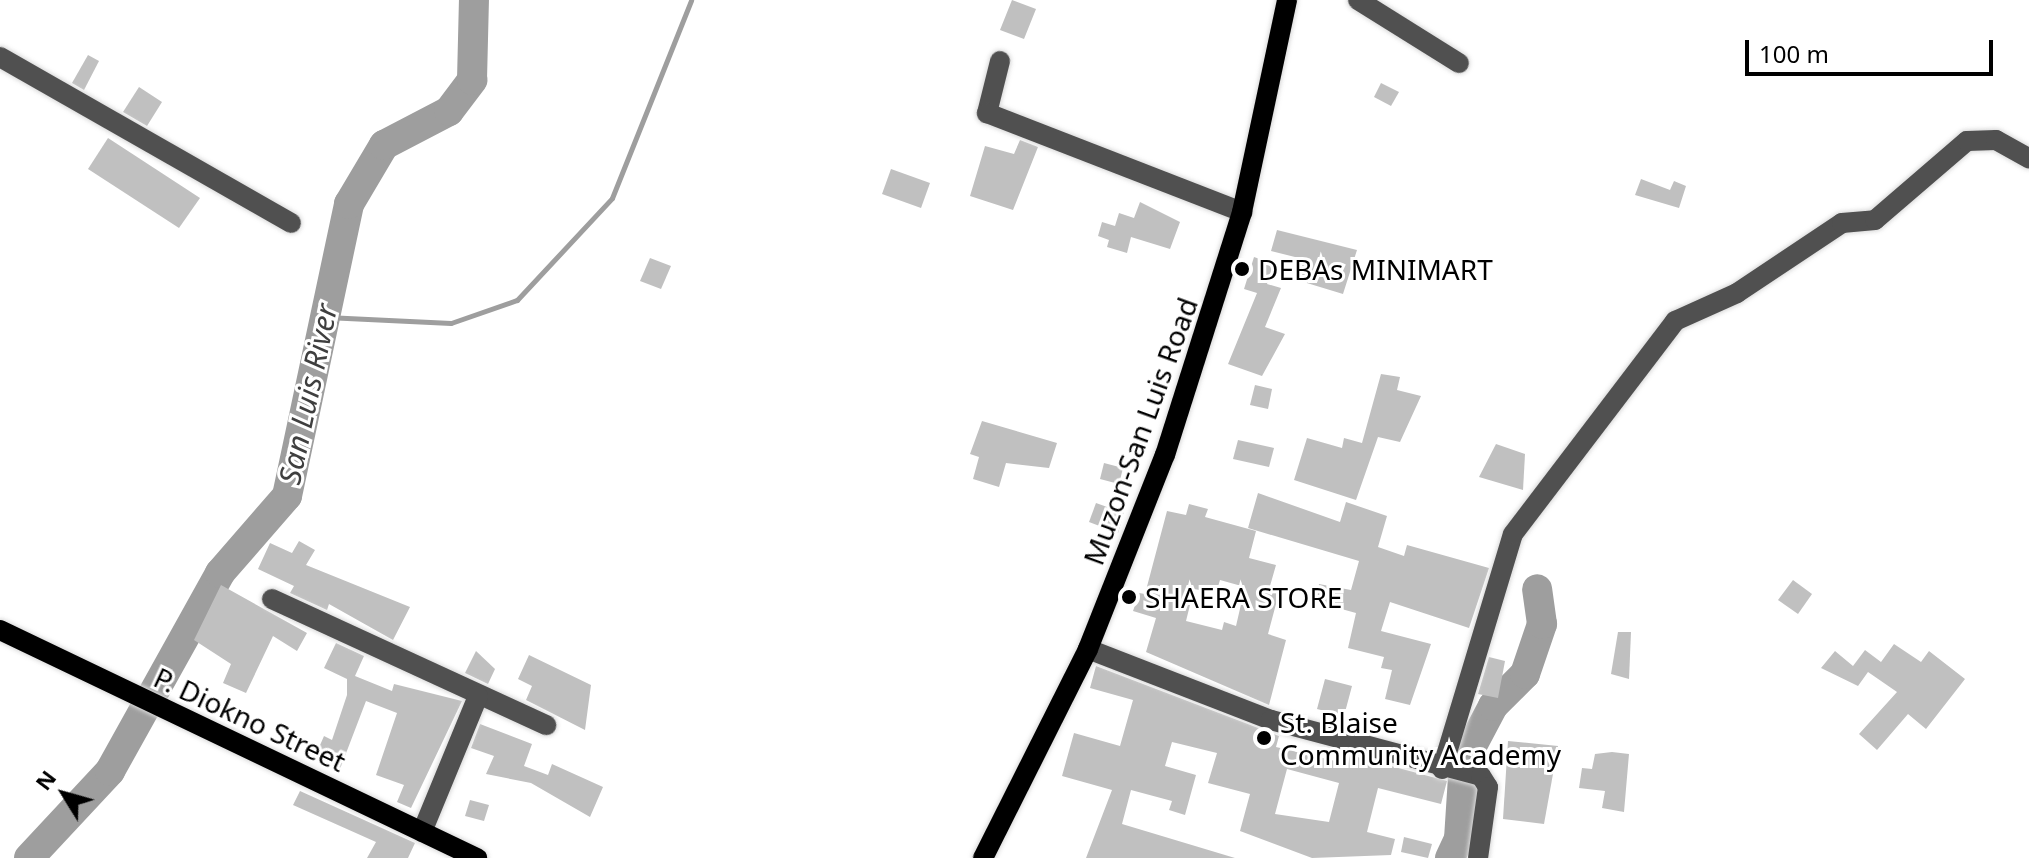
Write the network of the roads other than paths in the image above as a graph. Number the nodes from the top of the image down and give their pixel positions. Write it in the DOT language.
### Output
graph roads {
  1 [pos="1287,0"];
  2 [pos="1358,0"];
  3 [pos="0,57"];
  4 [pos="1000,61"];
  5 [pos="1459,63"];
  6 [pos="2029,158"];
  7 [pos="1242,212"];
  8 [pos="291,223"];
  9 [pos="272,599"];
  10 [pos="0,630"];
  11 [pos="1088,649"];
  12 [pos="478,696"];
  13 [pos="546,725"];
  14 [pos="1449,770"];
  15 [pos="422,832"];
  16 [pos="477,858"];
  17 [pos="983,858"];
  18 [pos="1478,858"];
  1 -- 7 [label="main road, Muzon-San Luis Road"];
  2 -- 5 [label="street"];
  3 -- 8 [label="street"];
  4 -- 7 [label="street"];
  6 -- 14 [label="street"];
  7 -- 11 [label="main road, Muzon-San Luis Road"];
  9 -- 12 [label="street"];
  10 -- 15 [label="main road, P. Diokno Street"];
  11 -- 14 [label="street"];
  11 -- 17 [label="main road, Muzon-San Luis Road"];
  12 -- 13 [label="street"];
  12 -- 15 [label="street"];
  14 -- 18 [label="street"];
  15 -- 16 [label="main road, P. Diokno Street"];
}
